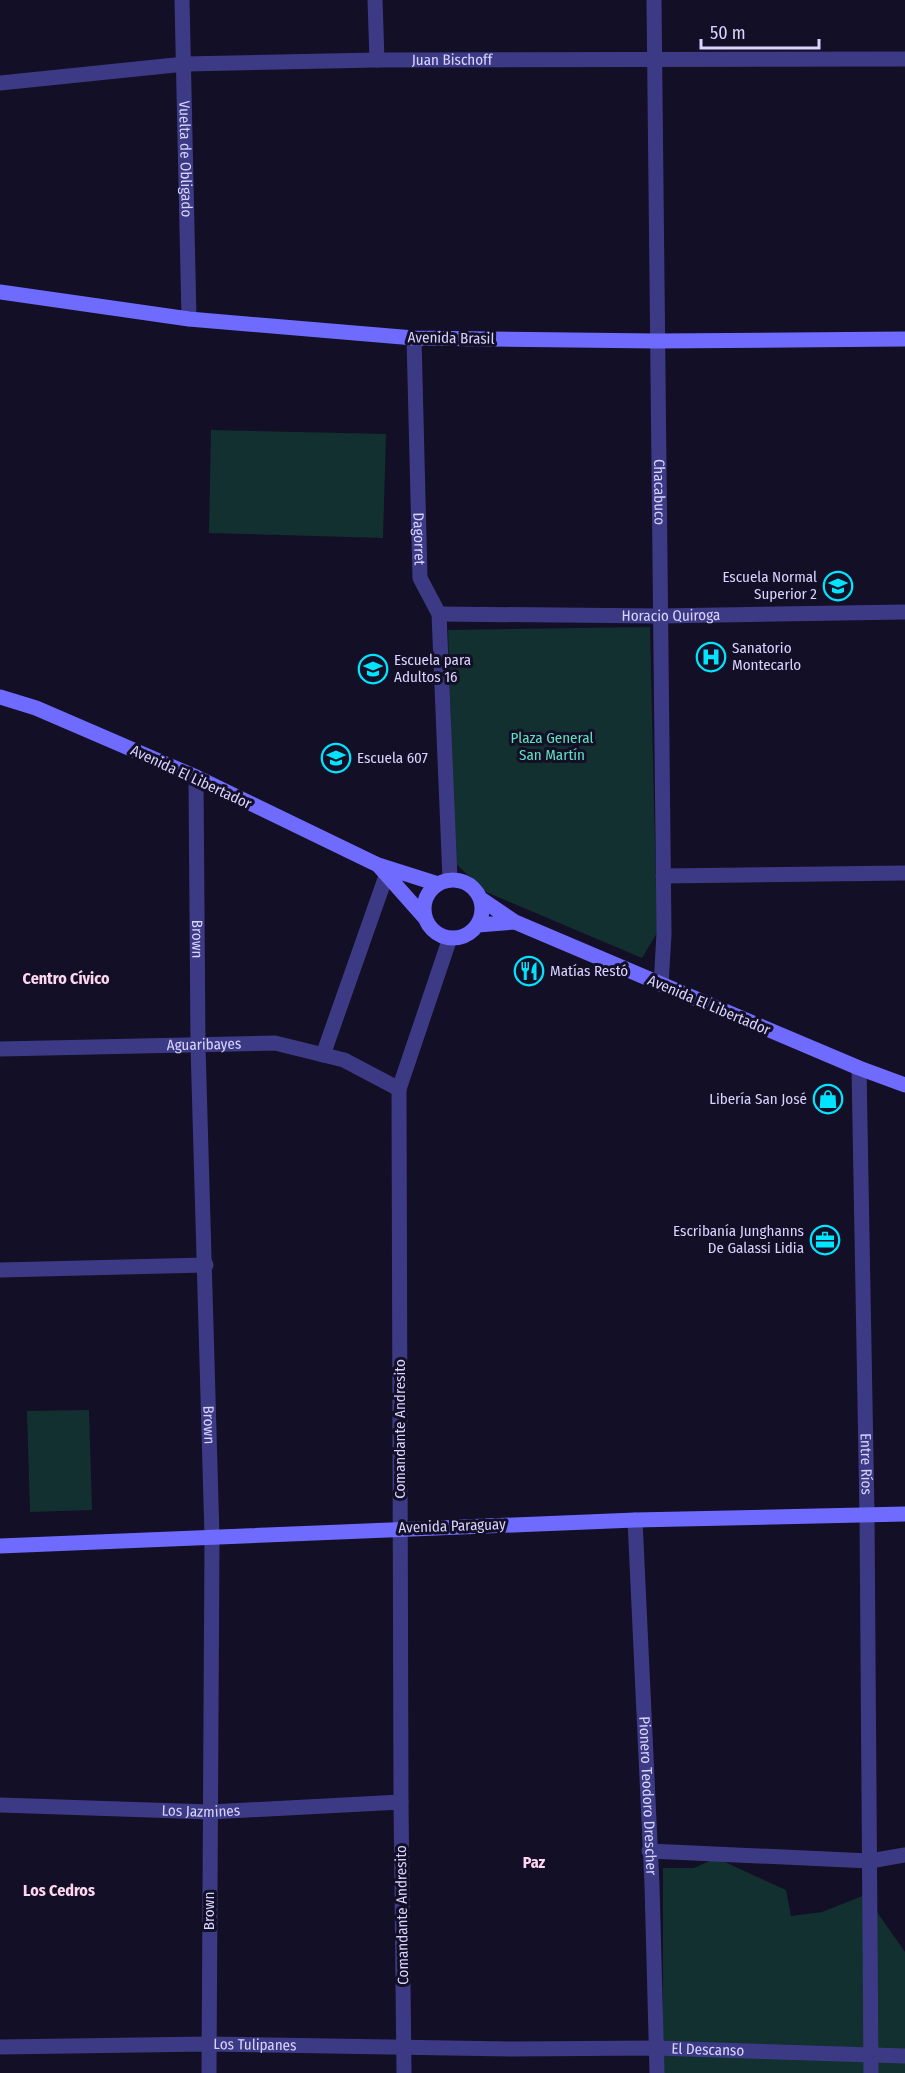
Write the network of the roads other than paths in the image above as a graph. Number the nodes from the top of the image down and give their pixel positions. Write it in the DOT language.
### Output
graph roads {
  1 [pos="182,0"];
  2 [pos="375,0"];
  3 [pos="654,0"];
  4 [pos="655,58"];
  5 [pos="905,59"];
  6 [pos="377,60"];
  7 [pos="185,64"];
  8 [pos="0,83"];
  9 [pos="0,292"];
  10 [pos="189,319"];
  11 [pos="414,338"];
  12 [pos="905,339"];
  13 [pos="656,341"];
  14 [pos="905,612"];
  15 [pos="439,614"];
  16 [pos="660,616"];
  17 [pos="0,697"];
  18 [pos="196,777"];
  19 [pos="382,871"];
  20 [pos="905,873"];
  21 [pos="663,876"];
  22 [pos="444,882"];
  23 [pos="481,899"];
  24 [pos="425,918"];
  25 [pos="515,922"];
  26 [pos="478,925"];
  27 [pos="450,938"];
  28 [pos="661,985"];
  29 [pos="198,1046"];
  30 [pos="0,1049"];
  31 [pos="323,1055"];
  32 [pos="859,1068"];
  33 [pos="905,1084"];
  34 [pos="399,1089"];
  35 [pos="206,1265"];
  36 [pos="0,1270"];
  37 [pos="867,1514"];
  38 [pos="905,1514"];
  39 [pos="635,1520"];
  40 [pos="400,1528"];
  41 [pos="212,1537"];
  42 [pos="0,1546"];
  43 [pos="401,1802"];
  44 [pos="0,1805"];
  45 [pos="210,1812"];
  46 [pos="649,1851"];
  47 [pos="905,1855"];
  48 [pos="870,1861"];
  49 [pos="209,2044"];
  50 [pos="0,2047"];
  51 [pos="404,2047"];
  52 [pos="656,2048"];
  53 [pos="511,2049"];
  54 [pos="870,2054"];
  55 [pos="905,2055"];
  56 [pos="209,2073"];
  57 [pos="404,2073"];
  58 [pos="657,2073"];
  59 [pos="871,2073"];
  1 -- 7 [label="street, Vuelta de Obligado"];
  2 -- 6 [label="street"];
  3 -- 4 [label="street, Chacabuco"];
  4 -- 5 [label="street, Juan Bischoff"];
  4 -- 6 [label="street, Juan Bischoff"];
  4 -- 13 [label="street, Chacabuco"];
  6 -- 7 [label="street, Juan Bischoff"];
  7 -- 8 [label="street, Juan Bischoff"];
  7 -- 10 [label="street, Vuelta de Obligado"];
  9 -- 10 [label="main road, Avenida Brasil"];
  10 -- 11 [label="main road, Avenida Brasil"];
  11 -- 13 [label="main road, Avenida Brasil"];
  11 -- 15 [label="street, Dagorret"];
  12 -- 13 [label="main road, Avenida Brasil"];
  13 -- 16 [label="street, Chacabuco"];
  14 -- 16 [label="street, Horacio Quiroga"];
  15 -- 16 [label="street, Horacio Quiroga"];
  15 -- 22 [label="street, Dagorret"];
  16 -- 21 [label="street, Chacabuco"];
  17 -- 18 [label="main road, Avenida El Libertador"];
  18 -- 19 [label="main road, Avenida El Libertador"];
  18 -- 29 [label="street, Brown"];
  19 -- 22 [label="main road, Avenida El Libertador"];
  19 -- 24 [label="main road, Avenida El Libertador"];
  19 -- 31 [label="street"];
  20 -- 21 [label="street"];
  21 -- 28 [label="street, Chacabuco"];
  22 -- 23 [label="main road"];
  22 -- 24 [label="main road"];
  23 -- 25 [label="main road, Avenida El Libertador"];
  23 -- 26 [label="main road"];
  24 -- 27 [label="main road"];
  25 -- 26 [label="main road, Avenida El Libertador"];
  25 -- 28 [label="main road, Avenida El Libertador"];
  26 -- 27 [label="main road"];
  27 -- 34 [label="street, Comandante Andresito"];
  28 -- 32 [label="main road, Avenida El Libertador"];
  29 -- 30 [label="street, Aguaribayes"];
  29 -- 31 [label="street, Aguaribayes"];
  29 -- 35 [label="street, Brown"];
  31 -- 34 [label="street, Aguaribayes"];
  32 -- 33 [label="main road, Avenida El Libertador"];
  32 -- 37 [label="street, Entre Ríos"];
  34 -- 40 [label="street, Comandante Andresito"];
  35 -- 36 [label="street"];
  35 -- 41 [label="street, Brown"];
  37 -- 38 [label="main road, Avenida Paraguay"];
  37 -- 39 [label="main road, Avenida Paraguay"];
  37 -- 48 [label="street, Entre Ríos"];
  39 -- 40 [label="main road, Avenida Paraguay"];
  39 -- 46 [label="street, Pionero Teodoro Drescher"];
  40 -- 41 [label="main road, Avenida Paraguay"];
  40 -- 43 [label="street, Comandante Andresito"];
  41 -- 42 [label="main road, Avenida Paraguay"];
  41 -- 45 [label="street, Brown"];
  43 -- 45 [label="street, Los Jazmines"];
  43 -- 51 [label="street, Comandante Andresito"];
  44 -- 45 [label="street, Los Jazmines"];
  45 -- 49 [label="street, Brown"];
  46 -- 48 [label="street"];
  46 -- 52 [label="street, Pionero Teodoro Drescher"];
  47 -- 48 [label="street"];
  48 -- 54 [label="street, Entre Ríos"];
  49 -- 50 [label="street, Los Tulipanes"];
  49 -- 51 [label="street, Los Tulipanes"];
  49 -- 56 [label="street, Brown"];
  51 -- 53 [label="street, Los Tulipanes"];
  51 -- 57 [label="street, Comandante Andresito"];
  52 -- 53 [label="street, El Descanso"];
  52 -- 54 [label="street, El Descanso"];
  52 -- 58 [label="street, Pionero Teodoro Drescher"];
  54 -- 55 [label="street, El Descanso"];
  54 -- 59 [label="street, Entre Ríos"];
}
